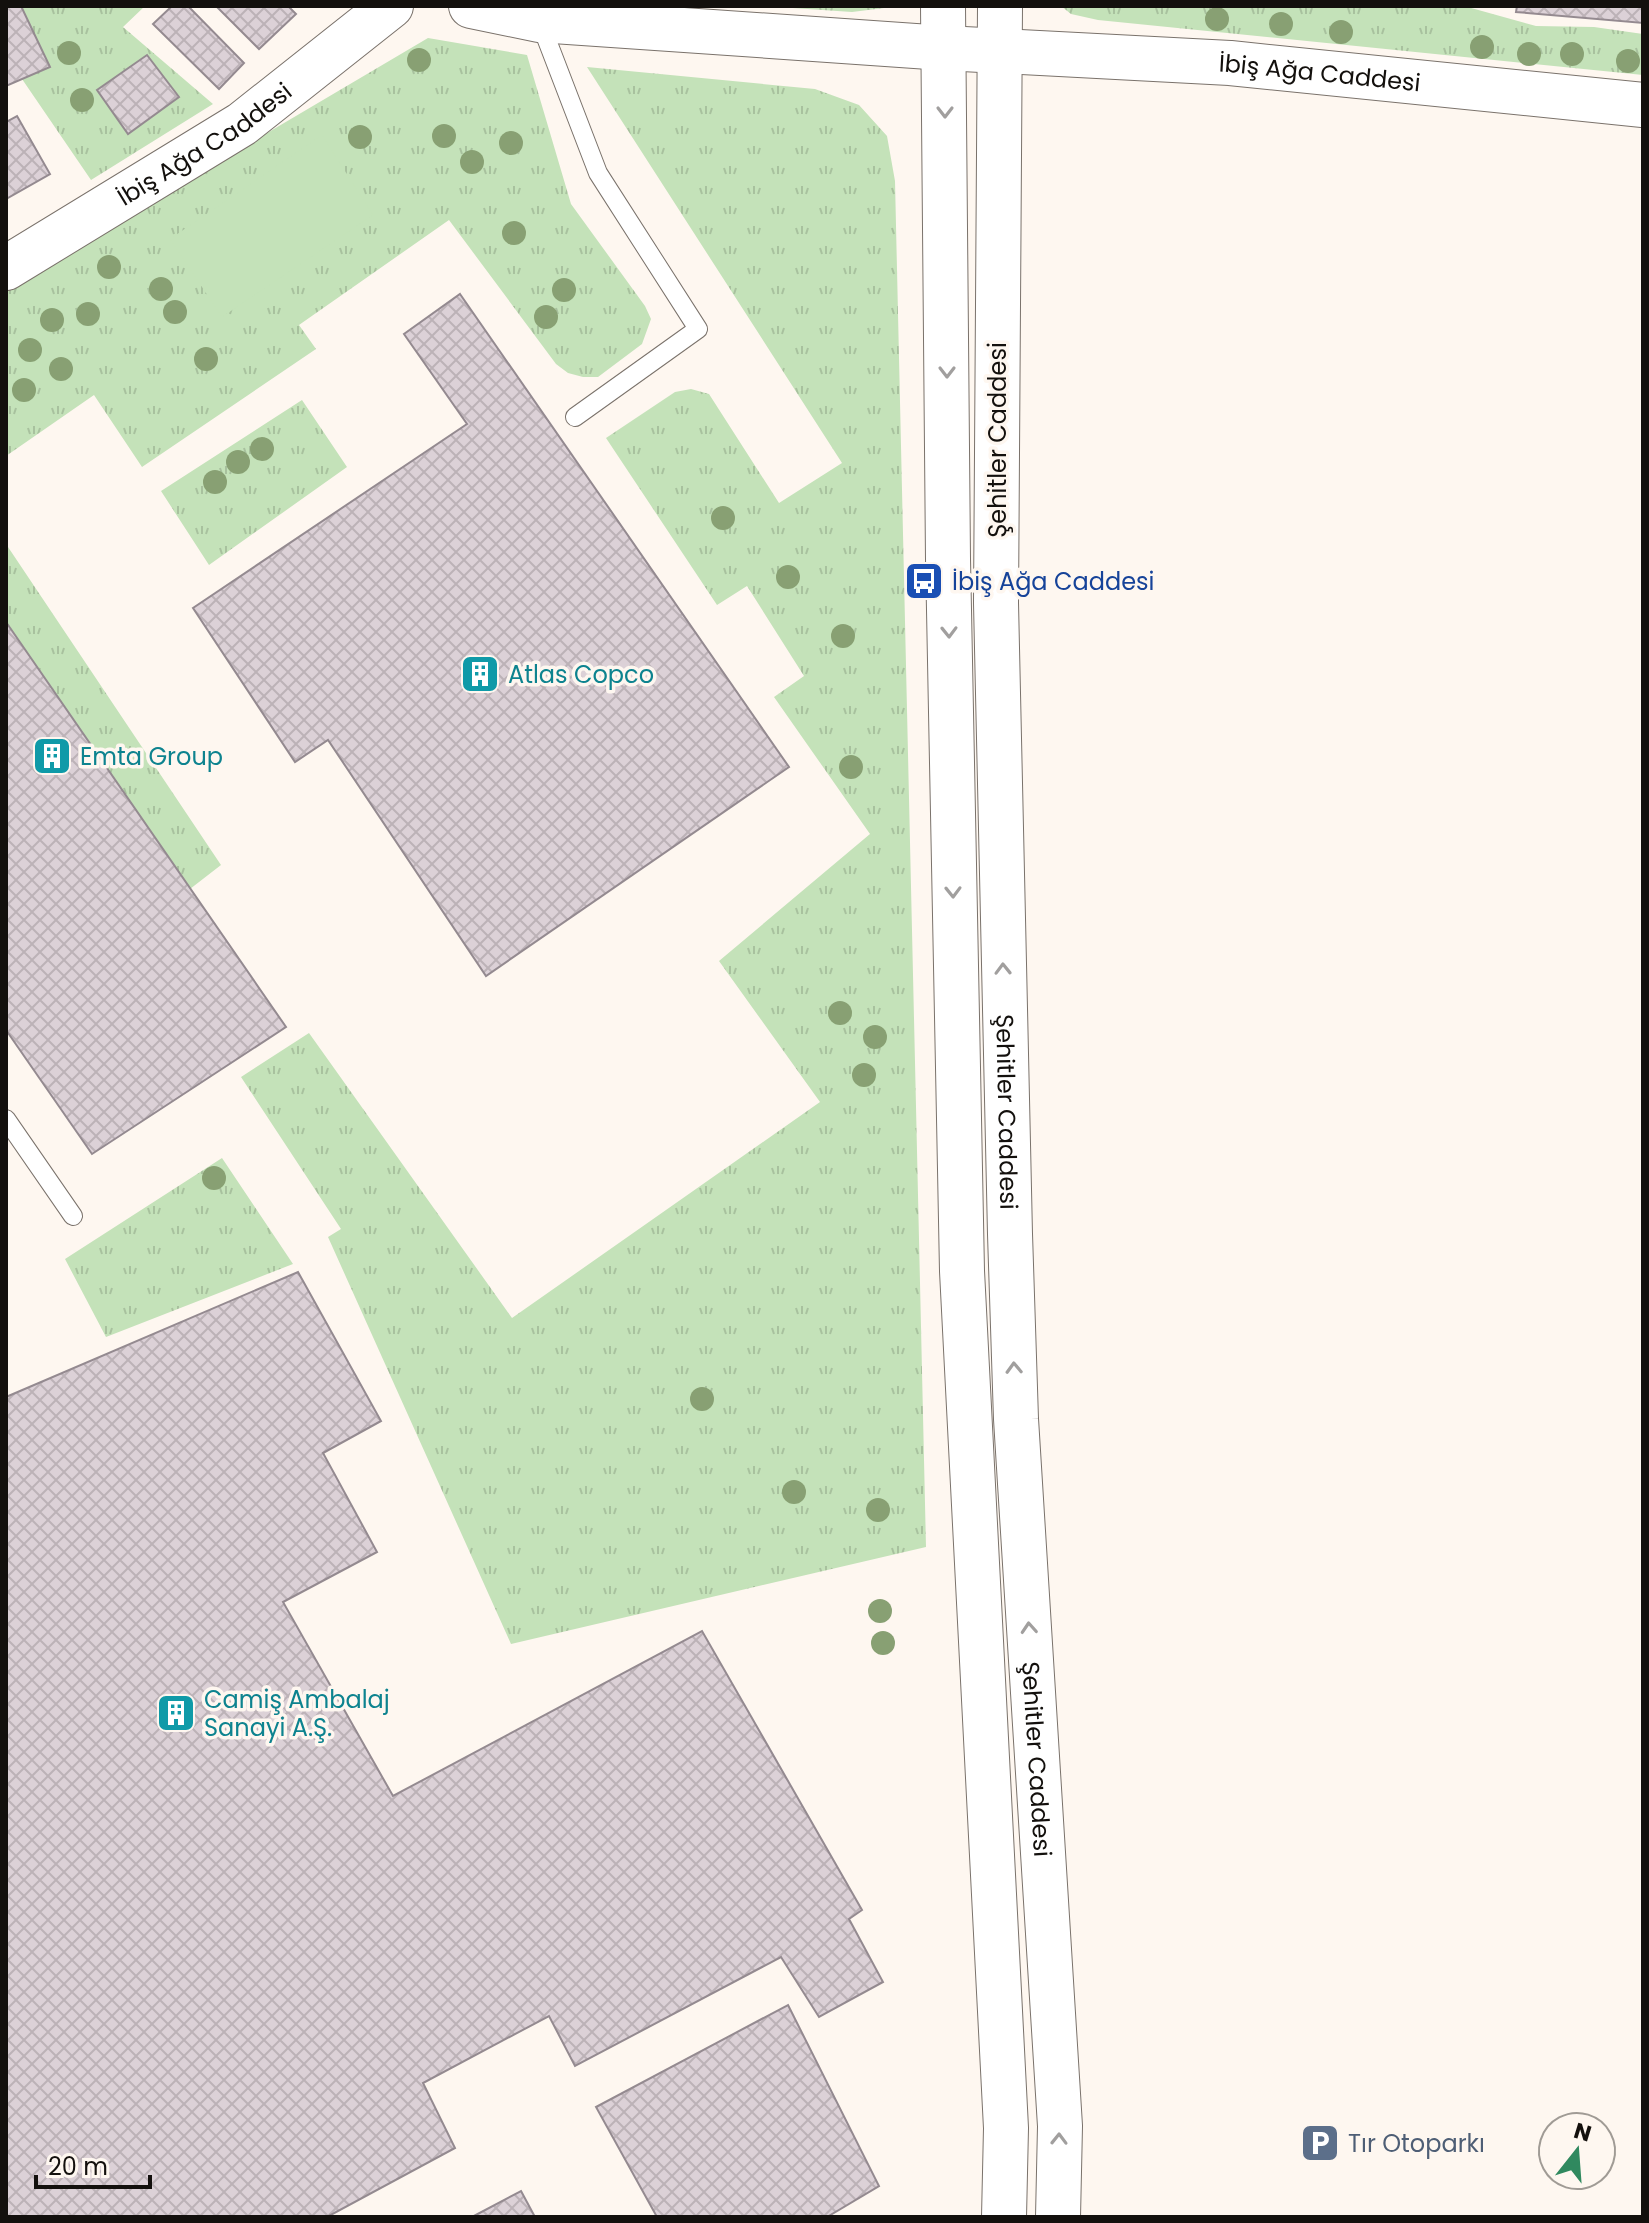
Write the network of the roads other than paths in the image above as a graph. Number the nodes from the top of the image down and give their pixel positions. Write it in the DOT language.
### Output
graph roads {
  1 [pos="391,6"];
  2 [pos="471,6"];
  3 [pos="1000,6"];
  4 [pos="539,20"];
  5 [pos="944,27"];
  6 [pos="1001,50"];
  7 [pos="1643,105"];
  8 [pos="6,268"];
  9 [pos="575,417"];
  10 [pos="6,1119"];
  11 [pos="73,1216"];
  12 [pos="1004,2217"];
  13 [pos="1058,2217"];
  1 -- 8 [label="main road, İbiş Ağa Caddesi"];
  2 -- 4 [label="main road, İbiş Ağa Caddesi"];
  3 -- 6 [label="main road, Şehitler Caddesi"];
  4 -- 5 [label="main road, İbiş Ağa Caddesi"];
  4 -- 9 [label="lane"];
  5 -- 6 [label="main road, İbiş Ağa Caddesi"];
  5 -- 12 [label="main road, Şehitler Caddesi, one-way"];
  6 -- 7 [label="main road, İbiş Ağa Caddesi"];
  13 -- 6 [label="main road, Şehitler Caddesi, one-way"];
  10 -- 11 [label="lane"];
}
